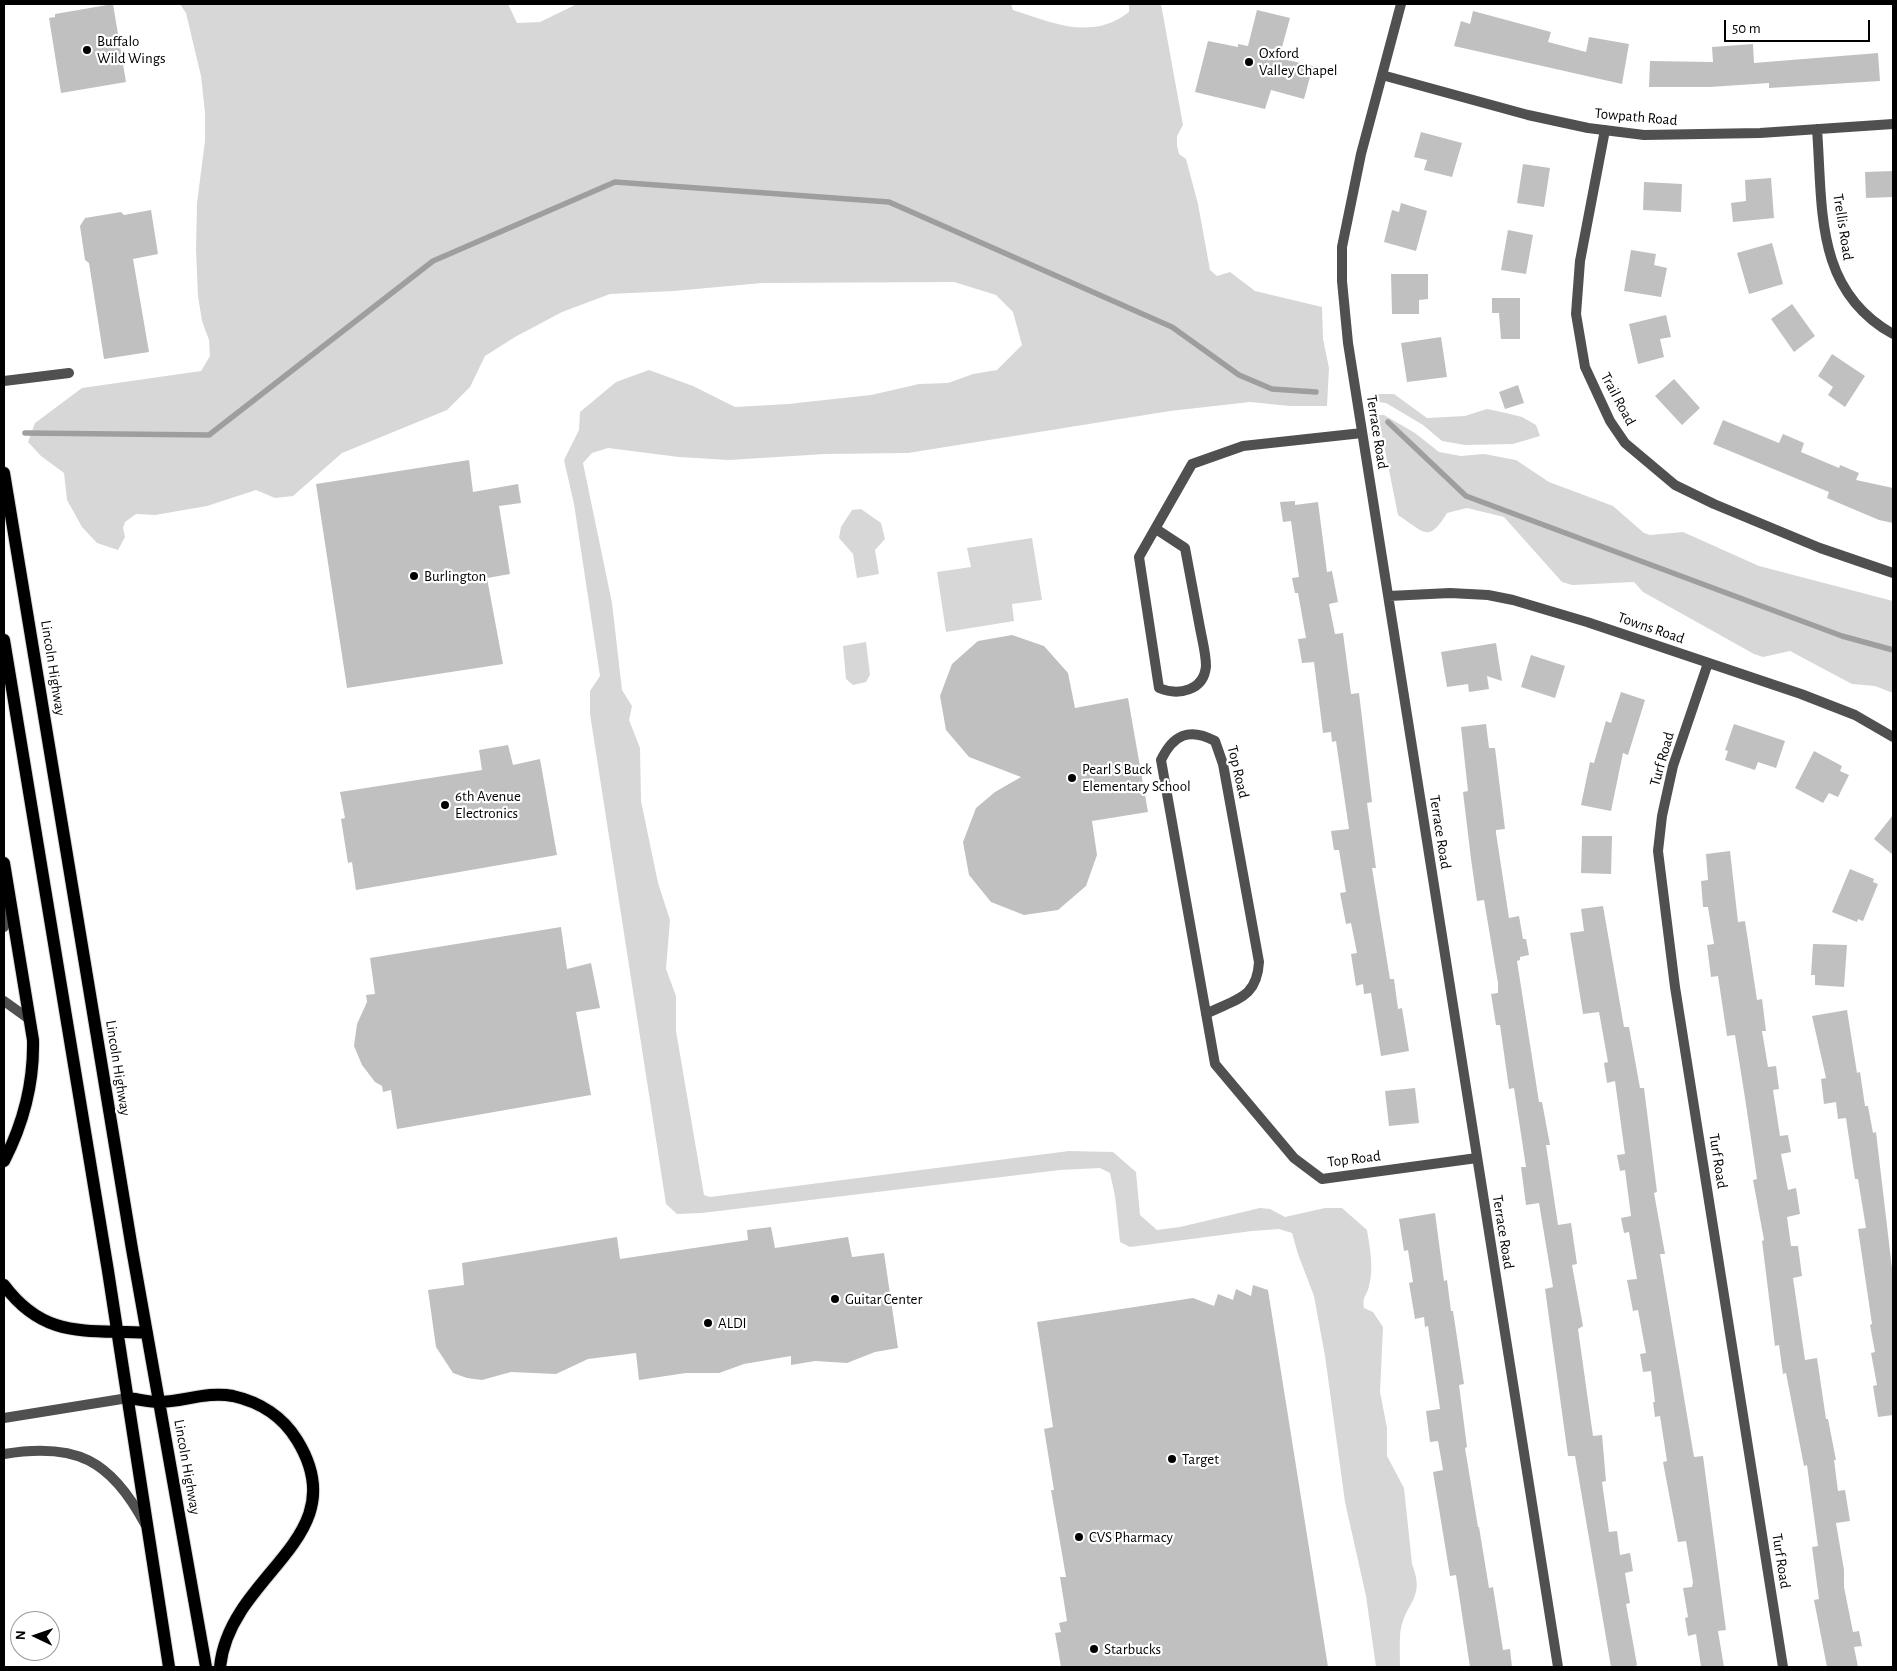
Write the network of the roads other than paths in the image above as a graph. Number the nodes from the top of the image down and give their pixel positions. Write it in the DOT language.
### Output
graph roads {
  1 [pos="1401,4"];
  2 [pos="1382,75"];
  3 [pos="1893,124"];
  4 [pos="1817,129"];
  5 [pos="1605,130"];
  6 [pos="1893,334"];
  7 [pos="69,373"];
  8 [pos="4,381"];
  9 [pos="1362,433"];
  10 [pos="4,472"];
  11 [pos="1156,529"];
  12 [pos="1893,573"];
  13 [pos="1389,596"];
  14 [pos="4,640"];
  15 [pos="1708,663"];
  16 [pos="1893,737"];
  17 [pos="4,863"];
  18 [pos="10,901"];
  19 [pos="4,927"];
  20 [pos="4,1001"];
  21 [pos="1206,1014"];
  22 [pos="30,1019"];
  23 [pos="1477,1158"];
  24 [pos="4,1161"];
  25 [pos="4,1285"];
  26 [pos="117,1331"];
  27 [pos="147,1333"];
  28 [pos="128,1398"];
  29 [pos="159,1402"];
  30 [pos="4,1418"];
  31 [pos="4,1454"];
  32 [pos="148,1530"];
  33 [pos="169,1667"];
  34 [pos="206,1667"];
  35 [pos="220,1667"];
  36 [pos="1558,1667"];
  37 [pos="1783,1667"];
  1 -- 2 [label="street, Terrace Road"];
  2 -- 5 [label="street, Towpath Road"];
  2 -- 9 [label="street, Terrace Road"];
  3 -- 4 [label="street, Towpath Road"];
  4 -- 5 [label="street, Towpath Road"];
  4 -- 6 [label="street, Trellis Road"];
  5 -- 12 [label="street, Trail Road"];
  7 -- 8 [label="street"];
  9 -- 11 [label="street"];
  9 -- 13 [label="street, Terrace Road"];
  10 -- 27 [label="main road, Lincoln Highway"];
  11 -- 11 [label="street"];
  13 -- 15 [label="street, Towns Road"];
  13 -- 23 [label="street, Terrace Road"];
  14 -- 26 [label="main road"];
  15 -- 16 [label="street, Towns Road"];
  15 -- 37 [label="street, Turf Road"];
  17 -- 18 [label="main road"];
  18 -- 19 [label="street"];
  18 -- 22 [label="main road"];
  20 -- 22 [label="street"];
  21 -- 21 [label="street, Top Road"];
  21 -- 23 [label="street, Top Road"];
  22 -- 24 [label="main road"];
  23 -- 36 [label="street, Terrace Road"];
  25 -- 26 [label="main road"];
  26 -- 27 [label="main road"];
  26 -- 28 [label="main road"];
  27 -- 29 [label="main road, Lincoln Highway"];
  28 -- 29 [label="main road"];
  28 -- 30 [label="street"];
  28 -- 32 [label="main road"];
  29 -- 34 [label="main road, Lincoln Highway"];
  29 -- 35 [label="main road"];
  31 -- 32 [label="street"];
  32 -- 33 [label="main road"];
}
